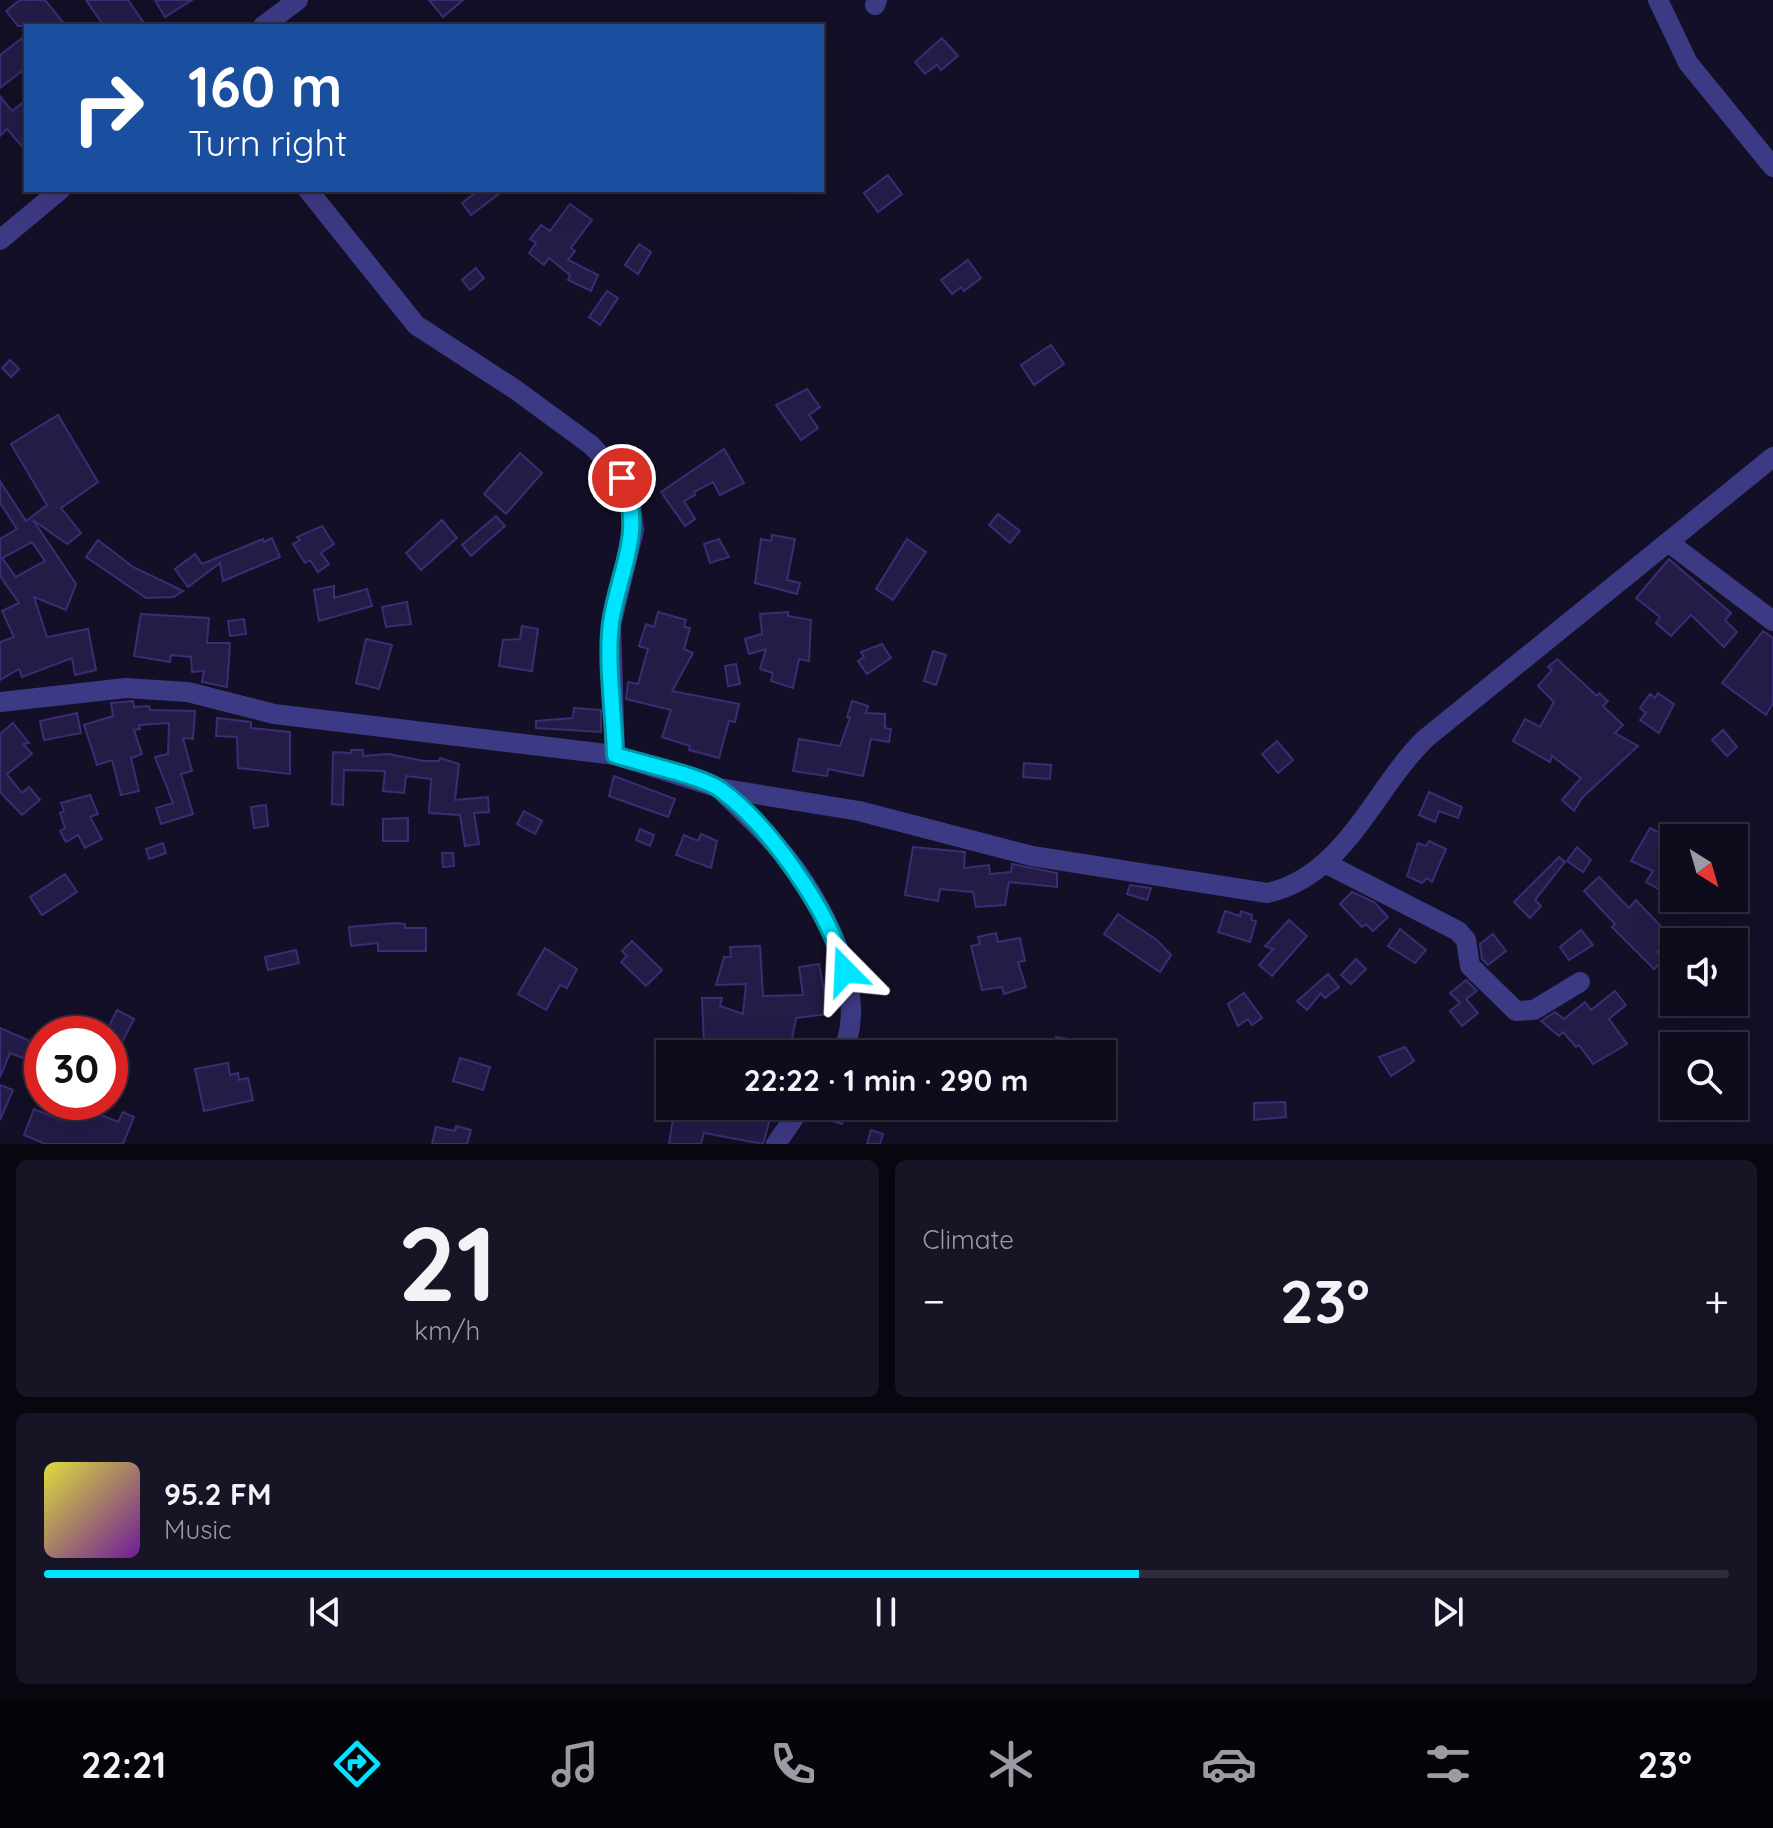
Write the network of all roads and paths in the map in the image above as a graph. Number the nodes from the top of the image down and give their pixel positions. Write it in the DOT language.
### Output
graph roads {
  1 [pos="298,0"];
  2 [pos="1658,0"];
  3 [pos="266,24"];
  4 [pos="1773,167"];
  5 [pos="58,192"];
  6 [pos="310,192"];
  7 [pos="0,240"];
  8 [pos="1773,457"];
  9 [pos="1668,542"];
  10 [pos="1773,621"];
  11 [pos="0,702"];
  12 [pos="615,755"];
  13 [pos="719,788"];
  14 [pos="1325,863"];
  15 [pos="1580,982"];
  16 [pos="846,1040"];
  17 [pos="792,1120"];
  18 [pos="776,1144"];
  1 -- 3 [label="street"];
  2 -- 4 [label="street"];
  5 -- 7 [label="street"];
  6 -- 12 [label="street"];
  8 -- 9 [label="street"];
  9 -- 10 [label="street"];
  9 -- 14 [label="street"];
  11 -- 12 [label="street"];
  12 -- 13 [label="street"];
  13 -- 14 [label="street"];
  13 -- 16 [label="street"];
  14 -- 15 [label="street"];
  17 -- 18 [label="street"];
}
